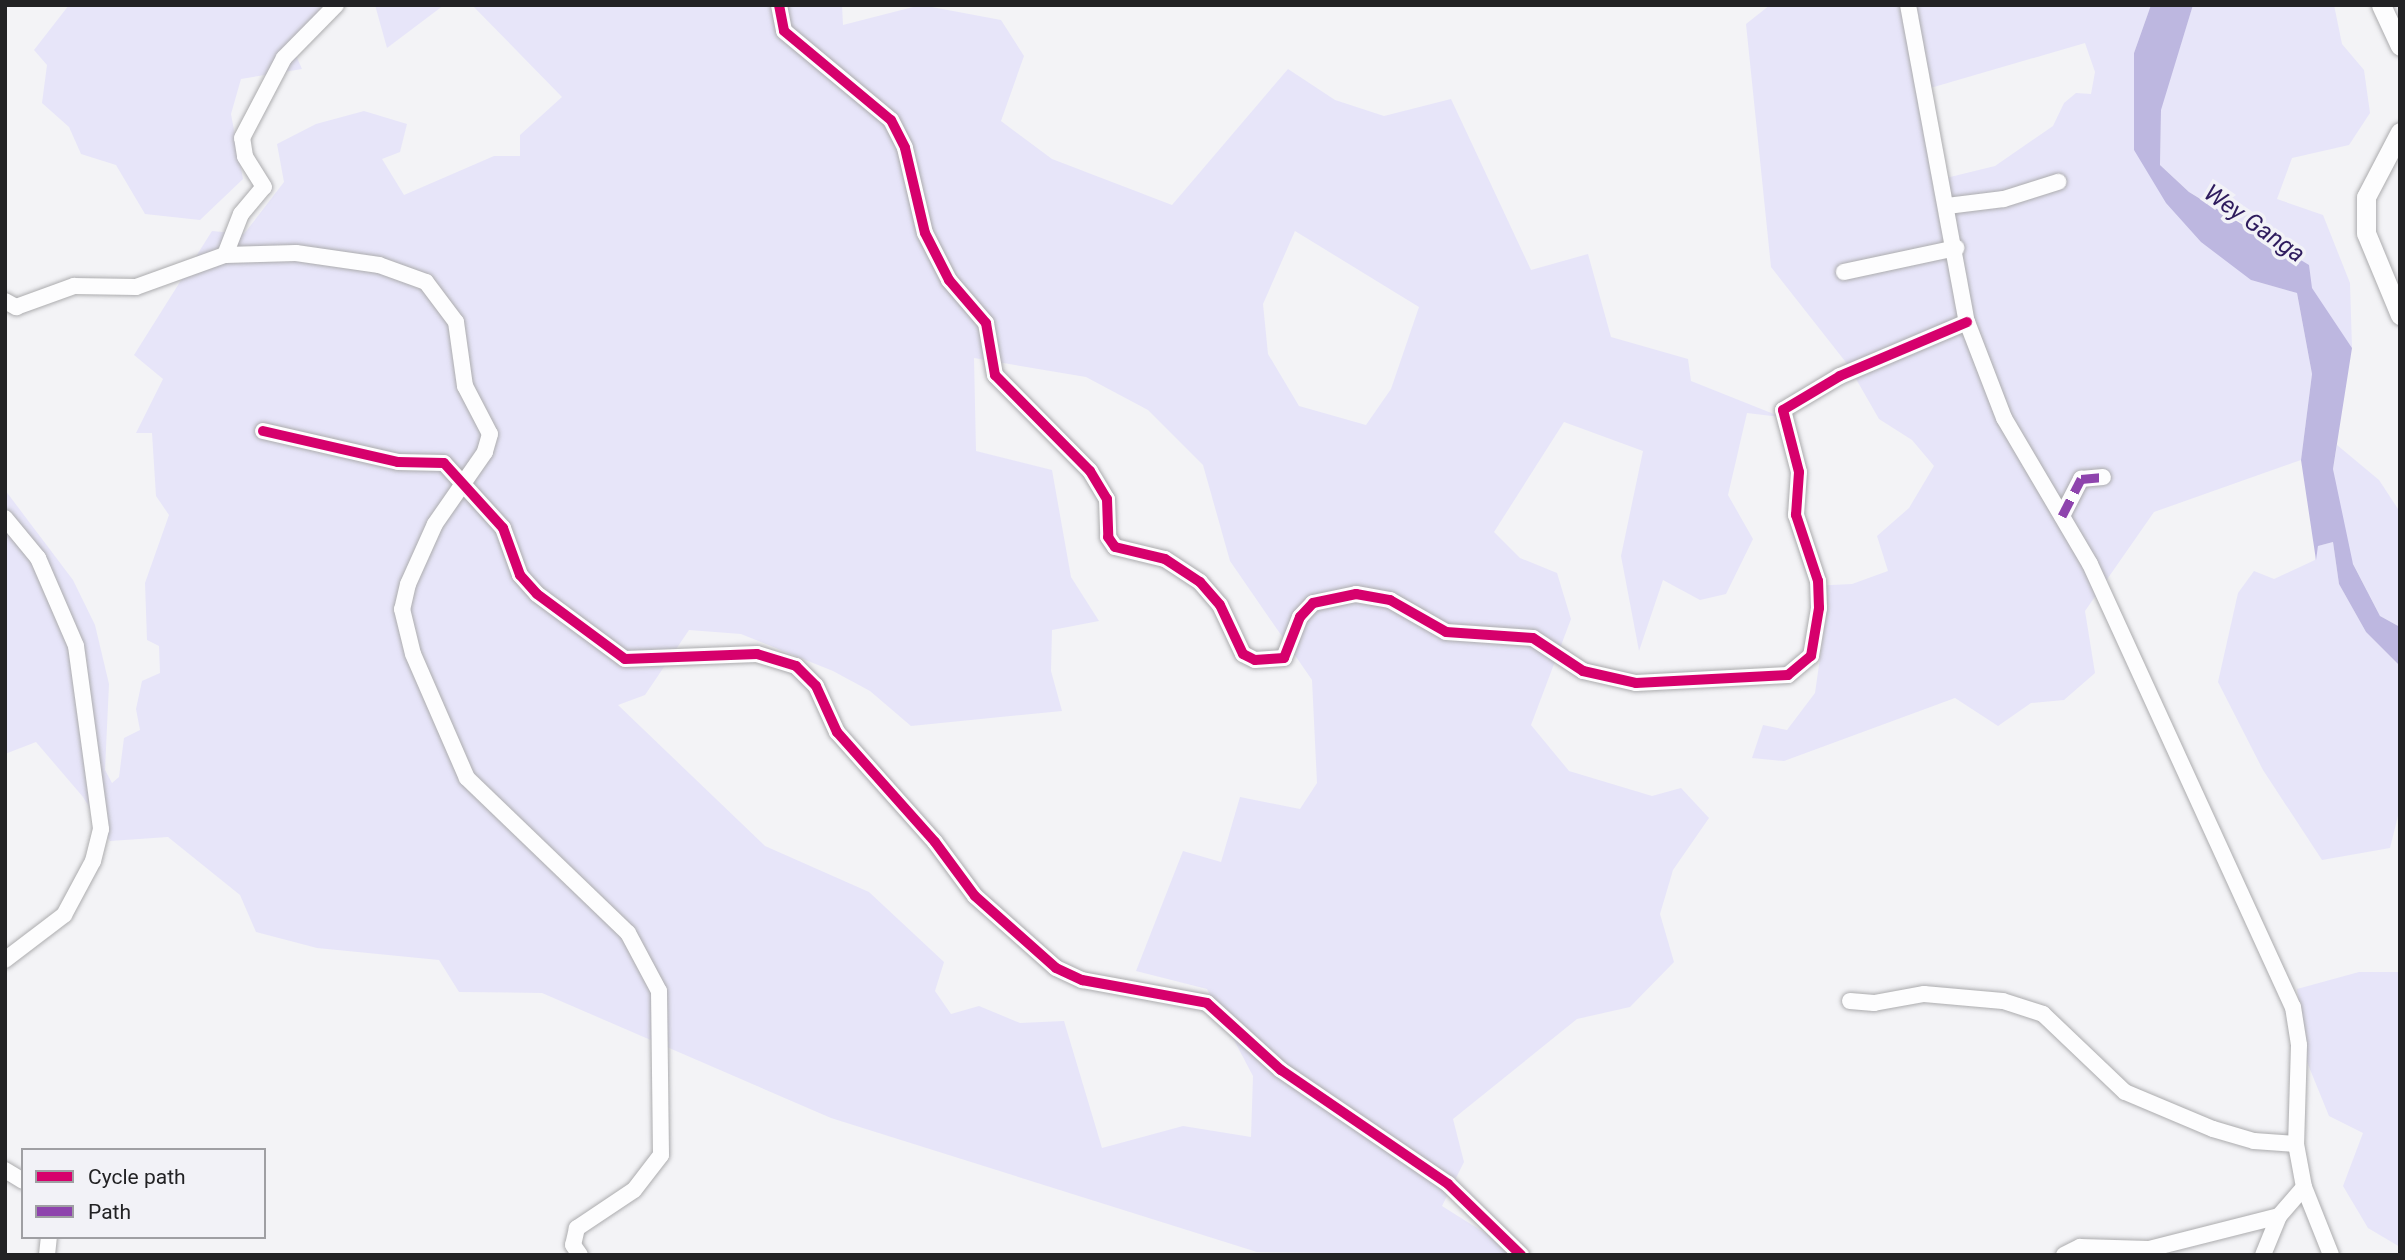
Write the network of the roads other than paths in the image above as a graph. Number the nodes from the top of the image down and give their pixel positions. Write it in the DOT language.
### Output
graph roads {
  1 [pos="336,5"];
  2 [pos="779,5"];
  3 [pos="1908,5"];
  4 [pos="2381,5"];
  5 [pos="2400,46"];
  6 [pos="2400,132"];
  7 [pos="2058,182"];
  8 [pos="1947,206"];
  9 [pos="1956,248"];
  10 [pos="225,255"];
  11 [pos="1844,272"];
  12 [pos="5,300"];
  13 [pos="2400,315"];
  14 [pos="1966,322"];
  15 [pos="263,431"];
  16 [pos="2103,477"];
  17 [pos="464,487"];
  18 [pos="2062,516"];
  19 [pos="5,518"];
  20 [pos="5,960"];
  21 [pos="1850,1001"];
  22 [pos="2295,1143"];
  23 [pos="5,1170"];
  24 [pos="21,1180"];
  25 [pos="2304,1186"];
  26 [pos="2279,1216"];
  27 [pos="580,1255"];
  28 [pos="1521,1255"];
  29 [pos="2064,1255"];
  30 [pos="2263,1255"];
  31 [pos="2331,1255"];
  1 -- 10 [label="street"];
  2 -- 14 [label="street"];
  3 -- 8 [label="street"];
  4 -- 5 [label="main road"];
  6 -- 13 [label="main road"];
  7 -- 8 [label="street"];
  8 -- 9 [label="street"];
  9 -- 11 [label="street"];
  9 -- 14 [label="street"];
  10 -- 12 [label="street"];
  10 -- 17 [label="street"];
  14 -- 18 [label="street"];
  15 -- 17 [label="street"];
  16 -- 18 [label="street"];
  17 -- 27 [label="street"];
  17 -- 28 [label="street"];
  18 -- 22 [label="street"];
  19 -- 20 [label="street"];
  21 -- 22 [label="street"];
  22 -- 25 [label="street"];
  23 -- 24 [label="street"];
  25 -- 26 [label="street"];
  25 -- 31 [label="street"];
  26 -- 29 [label="street"];
  26 -- 30 [label="street"];
}
